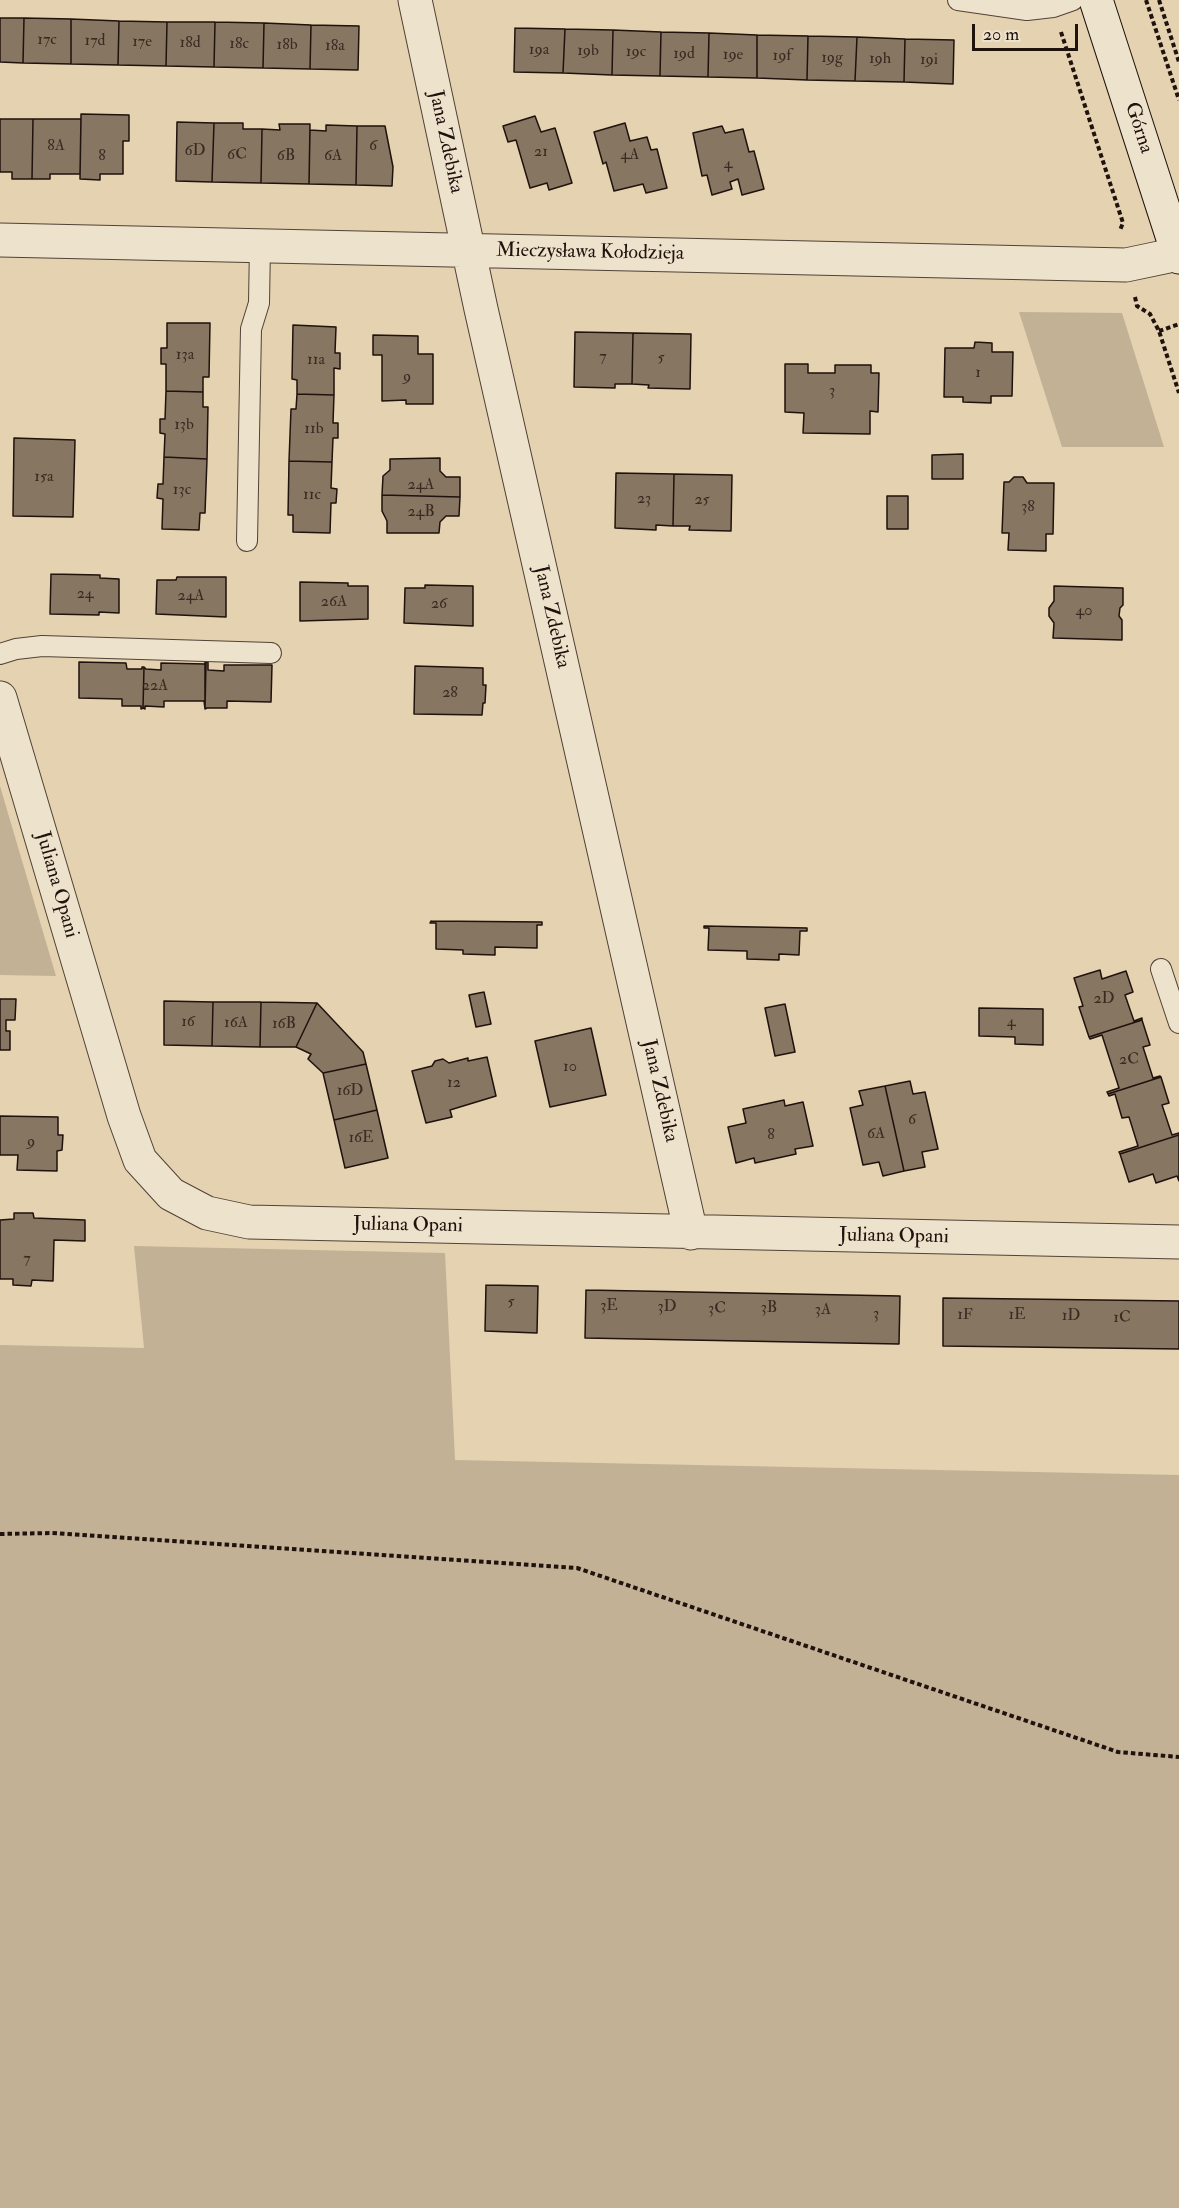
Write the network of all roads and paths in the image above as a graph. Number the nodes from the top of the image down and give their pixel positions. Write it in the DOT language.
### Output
graph roads {
  1 [pos="415,0"];
  2 [pos="958,0"];
  3 [pos="1072,0"];
  4 [pos="1096,0"];
  5 [pos="1146,0"];
  6 [pos="1159,0"];
  7 [pos="1053,7"];
  8 [pos="1179,62"];
  9 [pos="1179,99"];
  10 [pos="0,240"];
  11 [pos="260,245"];
  12 [pos="468,250"];
  13 [pos="1179,256"];
  14 [pos="1126,265"];
  15 [pos="1179,324"];
  16 [pos="1159,331"];
  17 [pos="1179,393"];
  18 [pos="247,541"];
  19 [pos="271,652"];
  20 [pos="0,654"];
  21 [pos="0,698"];
  22 [pos="1161,969"];
  23 [pos="1179,1023"];
  24 [pos="691,1233"];
  25 [pos="1179,1242"];
  26 [pos="0,1534"];
  27 [pos="1179,1757"];
  1 -- 12 [label="street, Jana Zdebika"];
  2 -- 7 [label="lane"];
  3 -- 7 [label="lane"];
  4 -- 13 [label="street, Górna"];
  5 -- 9 [label="path"];
  6 -- 8 [label="path"];
  7 -- 14 [label="path"];
  10 -- 11 [label="street, Mieczysława Kołodzieja"];
  11 -- 12 [label="street, Mieczysława Kołodzieja"];
  11 -- 18 [label="lane"];
  12 -- 14 [label="street, Mieczysława Kołodzieja"];
  12 -- 24 [label="street, Jana Zdebika"];
  13 -- 14 [label="street, Mieczysława Kołodzieja"];
  14 -- 16 [label="path"];
  15 -- 16 [label="path"];
  16 -- 17 [label="path"];
  19 -- 20 [label="lane"];
  21 -- 24 [label="street, Juliana Opani"];
  22 -- 23 [label="lane"];
  24 -- 25 [label="street, Juliana Opani"];
  26 -- 27 [label="path"];
}
